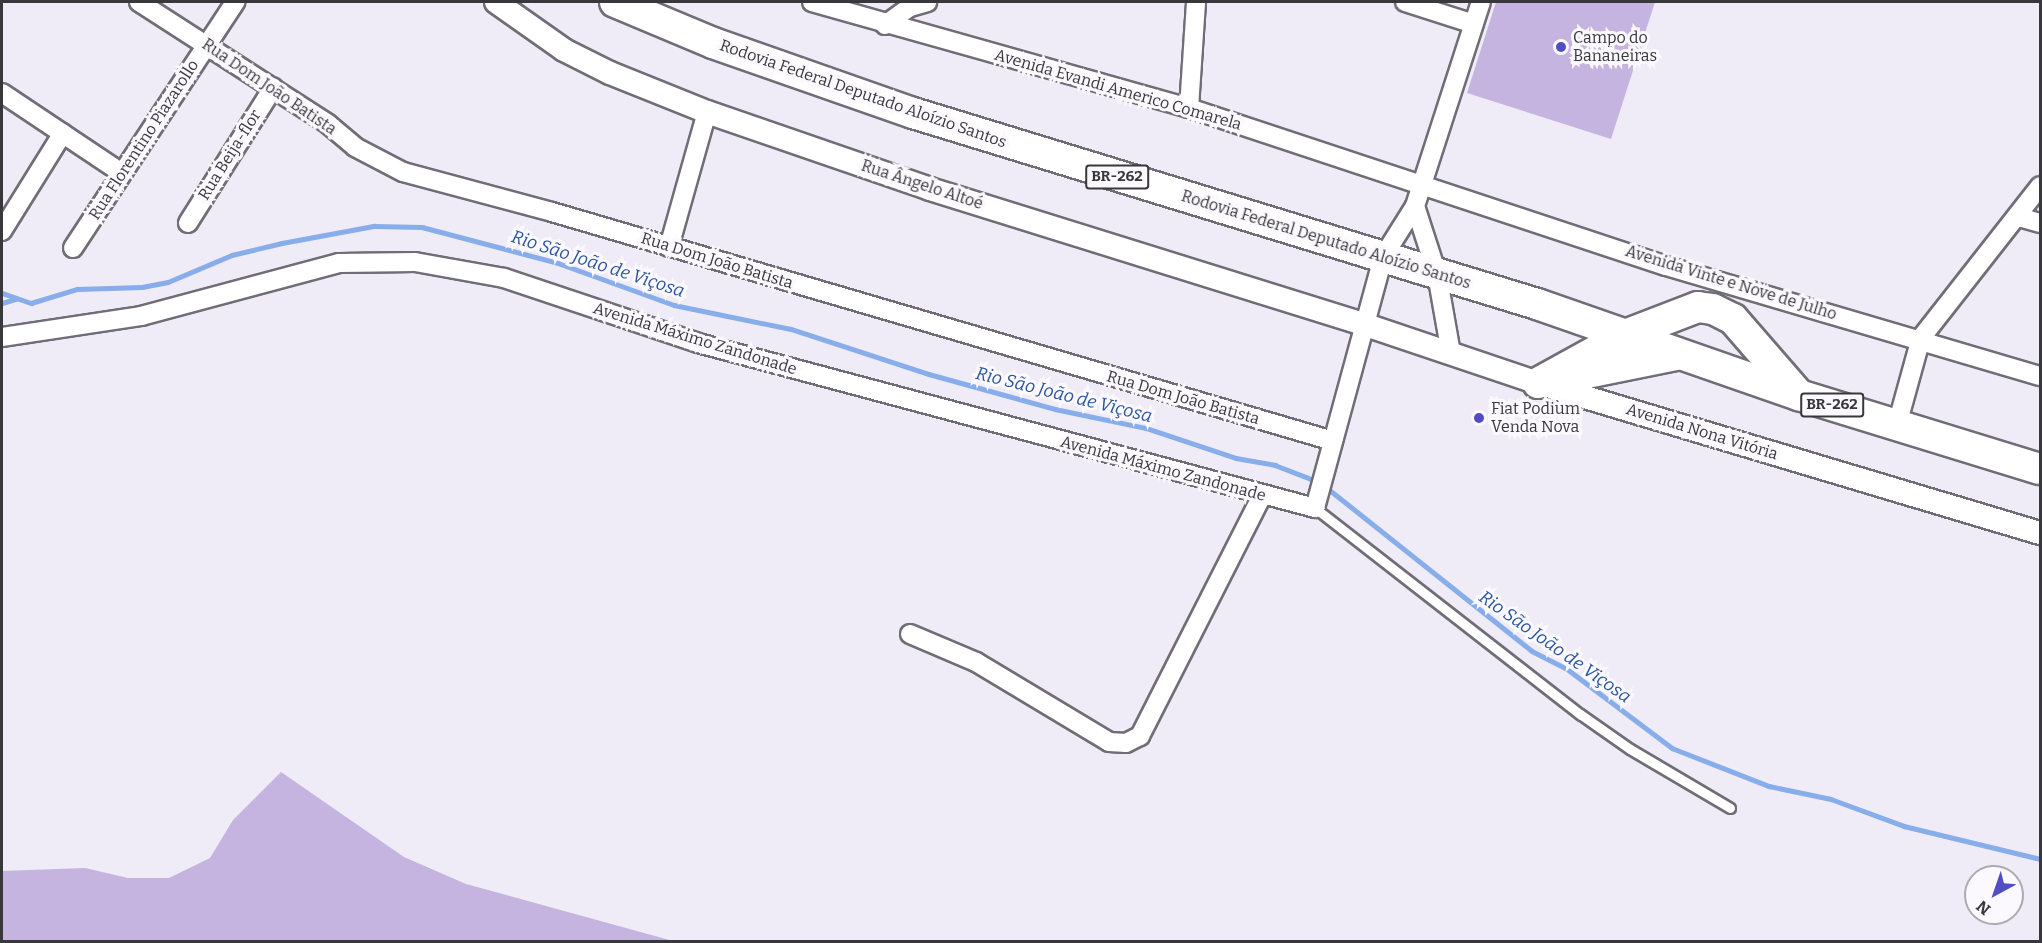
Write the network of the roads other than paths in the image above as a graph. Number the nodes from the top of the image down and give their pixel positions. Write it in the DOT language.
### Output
graph roads {
  1 [pos="139,2"];
  2 [pos="234,2"];
  3 [pos="496,2"];
  4 [pos="615,2"];
  5 [pos="812,2"];
  6 [pos="927,2"];
  7 [pos="1196,2"];
  8 [pos="1405,2"];
  9 [pos="1481,2"];
  10 [pos="1474,24"];
  11 [pos="885,25"];
  12 [pos="207,45"];
  13 [pos="273,88"];
  14 [pos="2,93"];
  15 [pos="1189,108"];
  16 [pos="707,112"];
  17 [pos="63,133"];
  18 [pos="122,173"];
  19 [pos="1424,183"];
  20 [pos="2040,186"];
  21 [pos="1415,206"];
  22 [pos="2019,217"];
  23 [pos="188,223"];
  24 [pos="2040,223"];
  25 [pos="2,231"];
  26 [pos="669,247"];
  27 [pos="73,248"];
  28 [pos="1383,257"];
  29 [pos="1437,274"];
  30 [pos="1366,324"];
  31 [pos="1625,335"];
  32 [pos="2,337"];
  33 [pos="1921,338"];
  34 [pos="1451,353"];
  35 [pos="1676,355"];
  36 [pos="2040,376"];
  37 [pos="1538,383"];
  38 [pos="1799,395"];
  39 [pos="1897,425"];
  40 [pos="1331,447"];
  41 [pos="2040,469"];
  42 [pos="1262,496"];
  43 [pos="1316,505"];
  44 [pos="2040,533"];
  45 [pos="910,634"];
  46 [pos="1730,808"];
  1 -- 12 [label="street, Rua Dom João Batista"];
  2 -- 12 [label="street, Rua Florentino Piazarollo"];
  3 -- 16 [label="street, Rua Ângelo Altoé"];
  4 -- 28 [label="highway, Rodovia Federal Deputado Aloízio Santos / BR-262"];
  5 -- 11 [label="street, Avenida Evandi Americo Comarela"];
  6 -- 11 [label="street"];
  7 -- 15 [label="street"];
  8 -- 10 [label="street"];
  9 -- 10 [label="street"];
  10 -- 19 [label="street"];
  11 -- 15 [label="street, Avenida Evandi Americo Comarela"];
  12 -- 13 [label="street, Rua Dom João Batista"];
  12 -- 18 [label="street, Rua Florentino Piazarollo"];
  13 -- 23 [label="street, Rua Beija-flor"];
  13 -- 26 [label="street, Rua Dom João Batista"];
  14 -- 17 [label="street"];
  15 -- 19 [label="street, Avenida Evandi Americo Comarela"];
  16 -- 26 [label="street"];
  16 -- 30 [label="street, Rua Ângelo Altoé"];
  17 -- 18 [label="street"];
  17 -- 25 [label="street"];
  18 -- 27 [label="street, Rua Florentino Piazarollo"];
  19 -- 21 [label="street"];
  19 -- 33 [label="street, Avenida Vinte e Nove de Julho"];
  20 -- 22 [label="street"];
  21 -- 28 [label="street"];
  21 -- 29 [label="street"];
  22 -- 24 [label="street"];
  22 -- 33 [label="street"];
  26 -- 40 [label="street, Rua Dom João Batista"];
  28 -- 29 [label="highway, Rodovia Federal Deputado Aloízio Santos / BR-262"];
  28 -- 30 [label="street"];
  29 -- 31 [label="highway, Rodovia Federal Deputado Aloízio Santos / BR-262"];
  29 -- 34 [label="street"];
  30 -- 34 [label="street, Avenida Nona Vitória"];
  30 -- 40 [label="street"];
  31 -- 35 [label="highway, Rodovia Federal Deputado Aloízio Santos / BR-262"];
  31 -- 37 [label="highway"];
  31 -- 38 [label="highway"];
  32 -- 42 [label="street, Avenida Máximo Zandonade"];
  33 -- 36 [label="street, Avenida Vinte e Nove de Julho"];
  33 -- 39 [label="street"];
  34 -- 37 [label="street, Avenida Nona Vitória"];
  35 -- 37 [label="highway"];
  35 -- 38 [label="highway, Rodovia Federal Deputado Aloízio Santos / BR-262"];
  37 -- 44 [label="street, Avenida Nona Vitória"];
  38 -- 39 [label="highway, Rodovia Federal Deputado Aloízio Santos / BR-262"];
  39 -- 41 [label="highway, Rodovia Federal Deputado Aloízio Santos / BR-262"];
  40 -- 43 [label="street"];
  42 -- 43 [label="street, Avenida Máximo Zandonade"];
  42 -- 45 [label="street"];
  43 -- 46 [label="lane"];
}
